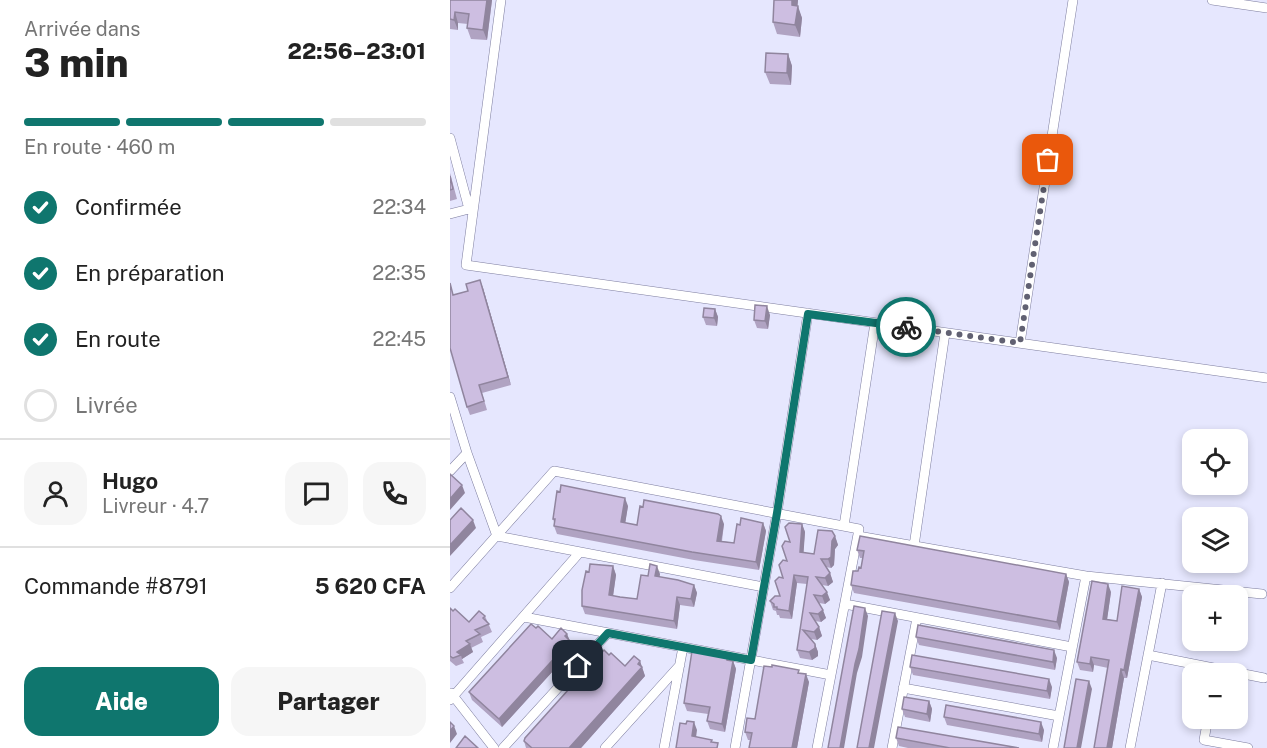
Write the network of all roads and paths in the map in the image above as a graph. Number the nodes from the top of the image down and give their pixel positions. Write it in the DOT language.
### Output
graph roads {
  1 [pos="501,0"];
  2 [pos="1073,0"];
  3 [pos="1212,0"];
  4 [pos="1267,8"];
  5 [pos="450,138"];
  6 [pos="450,214"];
  7 [pos="808,314"];
  8 [pos="875,323"];
  9 [pos="945,333"];
  10 [pos="1020,343"];
  11 [pos="1267,378"];
  12 [pos="450,397"];
  13 [pos="467,453"];
  14 [pos="450,471"];
  15 [pos="777,513"];
  16 [pos="844,526"];
  17 [pos="496,536"];
  18 [pos="858,536"];
  19 [pos="914,546"];
  20 [pos="580,552"];
  21 [pos="1086,576"];
  22 [pos="1162,584"];
  23 [pos="764,587"];
  24 [pos="450,588"];
  25 [pos="1262,594"];
  26 [pos="845,604"];
  27 [pos="524,617"];
  28 [pos="916,618"];
  29 [pos="608,633"];
  30 [pos="683,647"];
  31 [pos="1072,647"];
  32 [pos="1148,655"];
  33 [pos="751,660"];
  34 [pos="1182,663"];
  35 [pos="680,664"];
  36 [pos="831,675"];
  37 [pos="1248,676"];
  38 [pos="1264,678"];
  39 [pos="903,688"];
  40 [pos="451,695"];
  41 [pos="1059,716"];
  42 [pos="1206,729"];
  43 [pos="494,748"];
  44 [pos="503,748"];
  45 [pos="605,748"];
  46 [pos="664,748"];
  47 [pos="735,748"];
  48 [pos="817,748"];
  49 [pos="892,748"];
  50 [pos="1053,748"];
  51 [pos="1130,748"];
  52 [pos="1248,748"];
  1 -- 7 [label="street"];
  2 -- 10 [label="street"];
  3 -- 4 [label="street"];
  5 -- 6 [label="street"];
  7 -- 8 [label="street"];
  7 -- 15 [label="street"];
  8 -- 9 [label="street"];
  8 -- 16 [label="street"];
  9 -- 10 [label="street"];
  9 -- 19 [label="street"];
  10 -- 11 [label="street"];
  12 -- 13 [label="street"];
  13 -- 14 [label="street"];
  13 -- 17 [label="street"];
  15 -- 16 [label="street"];
  15 -- 17 [label="street"];
  15 -- 23 [label="street"];
  16 -- 18 [label="street"];
  17 -- 20 [label="street"];
  17 -- 24 [label="street"];
  18 -- 19 [label="street"];
  18 -- 26 [label="street"];
  19 -- 21 [label="street"];
  20 -- 23 [label="street"];
  20 -- 27 [label="street"];
  21 -- 22 [label="street"];
  21 -- 31 [label="street"];
  22 -- 25 [label="street"];
  22 -- 32 [label="street"];
  23 -- 33 [label="street"];
  26 -- 28 [label="street"];
  26 -- 36 [label="street"];
  27 -- 29 [label="street"];
  27 -- 40 [label="street"];
  28 -- 31 [label="street"];
  28 -- 39 [label="street"];
  29 -- 30 [label="street"];
  29 -- 44 [label="street"];
  30 -- 33 [label="street"];
  30 -- 35 [label="street"];
  31 -- 41 [label="street"];
  32 -- 34 [label="street"];
  32 -- 51 [label="street"];
  33 -- 36 [label="street"];
  33 -- 47 [label="street"];
  35 -- 45 [label="street"];
  35 -- 46 [label="street"];
  36 -- 48 [label="street"];
  37 -- 38 [label="street"];
  39 -- 41 [label="street"];
  39 -- 49 [label="street"];
  40 -- 43 [label="street"];
  41 -- 50 [label="street"];
  42 -- 52 [label="street"];
}
